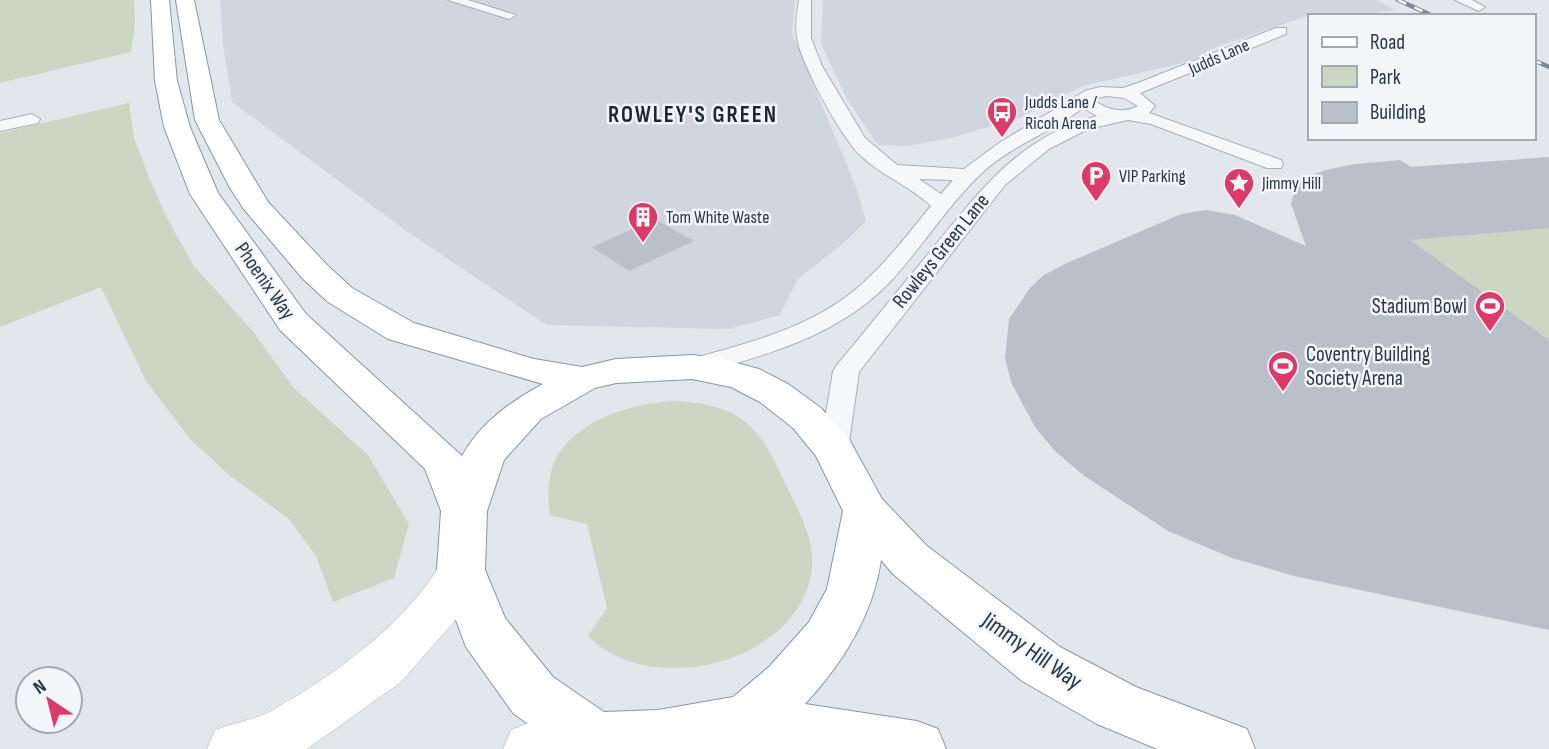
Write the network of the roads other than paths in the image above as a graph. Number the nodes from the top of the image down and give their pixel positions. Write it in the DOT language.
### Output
graph roads {
  1 [pos="160,0"];
  2 [pos="186,0"];
  3 [pos="201,0"];
  4 [pos="454,0"];
  5 [pos="805,0"];
  6 [pos="1461,0"];
  7 [pos="1479,7"];
  8 [pos="509,15"];
  9 [pos="1281,31"];
  10 [pos="198,76"];
  11 [pos="1158,83"];
  12 [pos="1146,104"];
  13 [pos="1124,107"];
  14 [pos="32,119"];
  15 [pos="0,126"];
  16 [pos="1211,139"];
  17 [pos="1275,164"];
  18 [pos="892,169"];
  19 [pos="970,175"];
  20 [pos="943,207"];
  21 [pos="692,367"];
  22 [pos="582,379"];
  23 [pos="835,449"];
  24 [pos="464,511"];
  25 [pos="866,511"];
  26 [pos="461,570"];
  27 [pos="747,721"];
  28 [pos="596,740"];
  29 [pos="262,744"];
  30 [pos="531,749"];
  31 [pos="917,749"];
  32 [pos="1226,749"];
  1 -- 24 [label="highway, Phoenix Way"];
  2 -- 10 [label="highway, Phoenix Way"];
  3 -- 10 [label="highway"];
  4 -- 8 [label="street"];
  5 -- 18 [label="street, Rowleys Green Lane"];
  6 -- 7 [label="street"];
  9 -- 11 [label="street, Judds Lane"];
  10 -- 22 [label="highway, Phoenix Way"];
  11 -- 12 [label="street"];
  11 -- 13 [label="street, Judds Lane"];
  12 -- 13 [label="street"];
  12 -- 16 [label="street"];
  13 -- 16 [label="street"];
  13 -- 19 [label="street, Rowleys Green Lane"];
  13 -- 23 [label="street, Rowleys Green Lane"];
  14 -- 15 [label="street"];
  16 -- 17 [label="street"];
  18 -- 19 [label="street, Rowleys Green Lane"];
  18 -- 20 [label="street, Rowleys Green Lane"];
  19 -- 20 [label="street, Rowleys Green Lane"];
  20 -- 21 [label="street, Rowleys Green Lane"];
  21 -- 22 [label="highway, Jimmy Hill Way"];
  21 -- 23 [label="highway, Jimmy Hill Way"];
  22 -- 24 [label="highway"];
  23 -- 25 [label="highway, Jimmy Hill Way"];
  24 -- 26 [label="highway"];
  25 -- 27 [label="highway"];
  25 -- 32 [label="highway, Jimmy Hill Way"];
  26 -- 28 [label="highway"];
  26 -- 29 [label="street"];
  27 -- 28 [label="highway"];
  27 -- 31 [label="highway"];
  28 -- 30 [label="street"];
}
